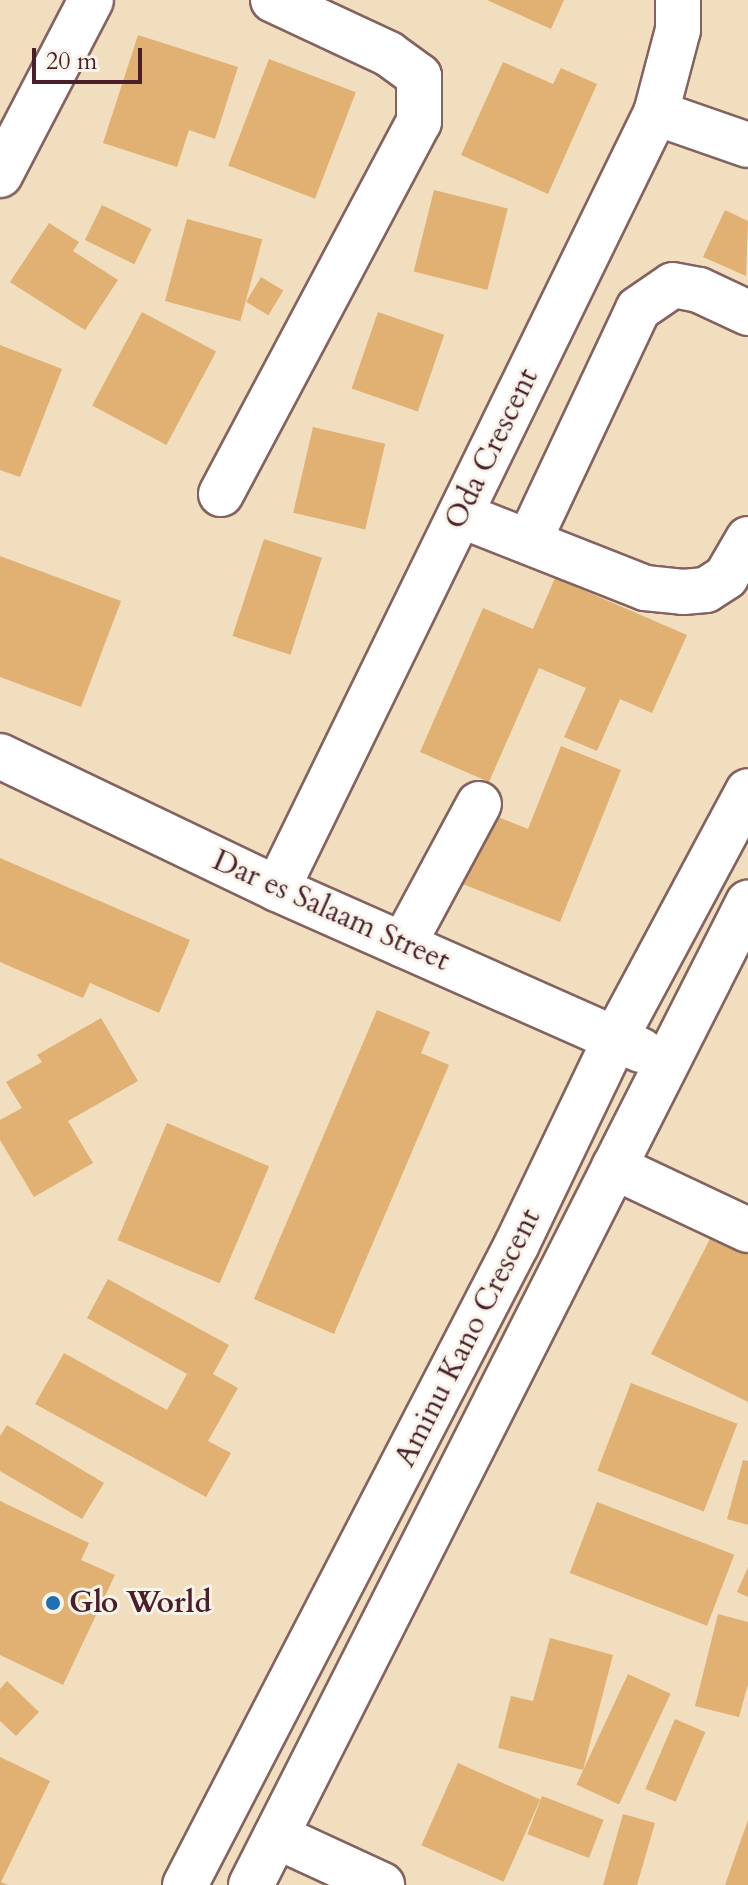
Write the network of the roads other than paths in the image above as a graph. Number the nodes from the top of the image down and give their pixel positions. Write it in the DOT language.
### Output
graph roads {
  1 [pos="91,0"];
  2 [pos="273,0"];
  3 [pos="678,0"];
  4 [pos="656,113"];
  5 [pos="748,145"];
  6 [pos="0,175"];
  7 [pos="748,313"];
  8 [pos="221,494"];
  9 [pos="460,515"];
  10 [pos="748,539"];
  11 [pos="529,541"];
  12 [pos="0,756"];
  13 [pos="748,791"];
  14 [pos="479,804"];
  15 [pos="277,889"];
  16 [pos="748,903"];
  17 [pos="403,945"];
  18 [pos="615,1039"];
  19 [pos="665,1061"];
  20 [pos="614,1167"];
  21 [pos="748,1230"];
  22 [pos="276,1836"];
  23 [pos="185,1885"];
  24 [pos="251,1885"];
  25 [pos="382,1885"];
  1 -- 6 [label="street"];
  2 -- 8 [label="street"];
  3 -- 4 [label="street, Oda Crescent"];
  4 -- 5 [label="street"];
  4 -- 9 [label="street, Oda Crescent"];
  7 -- 11 [label="street"];
  9 -- 11 [label="street"];
  9 -- 15 [label="street, Oda Crescent"];
  10 -- 11 [label="street"];
  12 -- 15 [label="street, Dar es Salaam Street"];
  13 -- 18 [label="street, Aminu Kano Crescent"];
  14 -- 17 [label="street"];
  15 -- 17 [label="street, Dar es Salaam Street"];
  16 -- 19 [label="street, Aminu Kano Crescent"];
  17 -- 18 [label="street, Dar es Salaam Street"];
  18 -- 19 [label="street, Dar es Salaam Street"];
  18 -- 23 [label="street, Aminu Kano Crescent"];
  19 -- 20 [label="street, Aminu Kano Crescent"];
  20 -- 21 [label="street"];
  20 -- 22 [label="street, Aminu Kano Crescent"];
  22 -- 24 [label="street, Aminu Kano Crescent"];
  22 -- 25 [label="street"];
}
